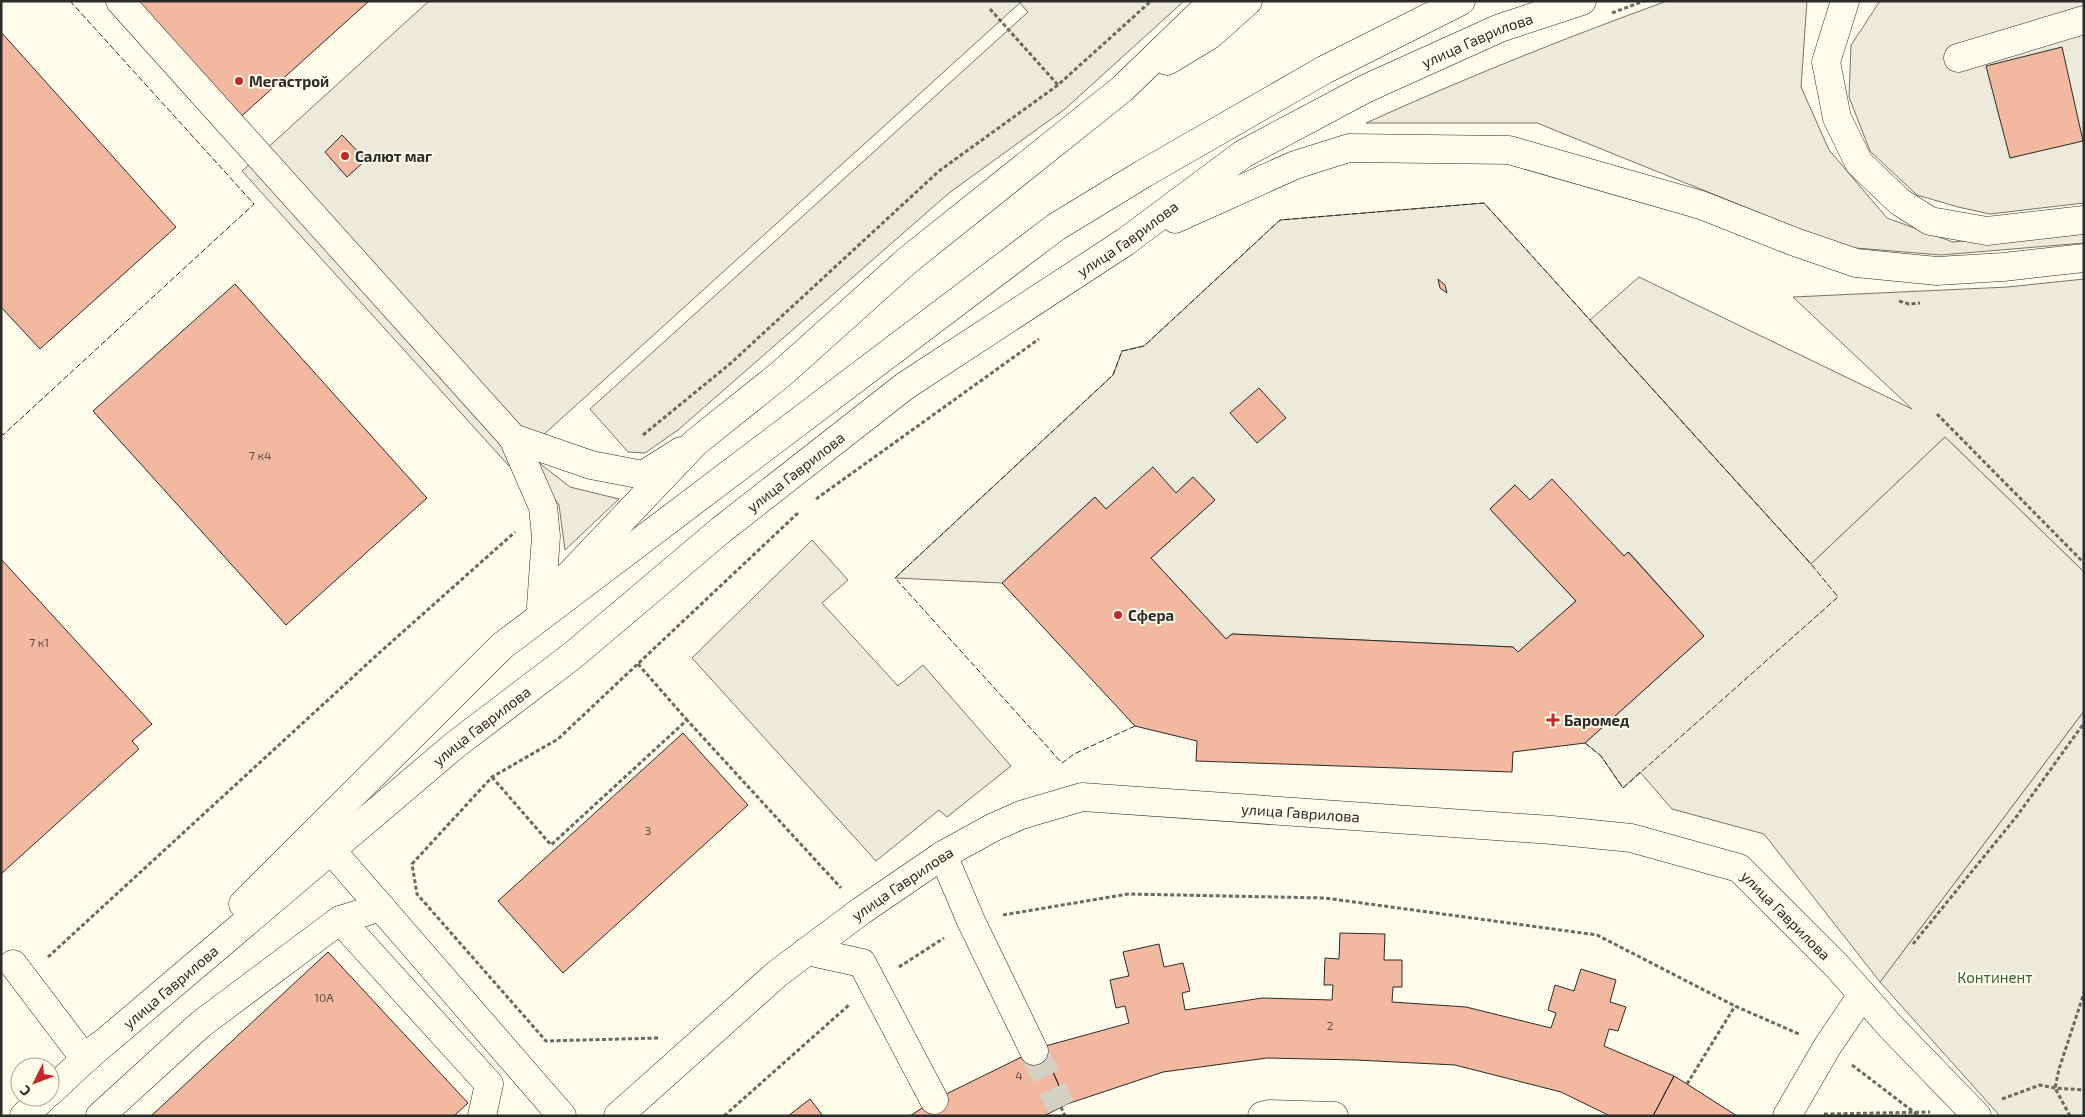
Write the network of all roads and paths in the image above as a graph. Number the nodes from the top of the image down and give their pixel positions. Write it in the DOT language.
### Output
graph roads {
  1 [pos="120,1"];
  2 [pos="1213,1"];
  3 [pos="1248,1"];
  4 [pos="1461,1"];
  5 [pos="1582,1"];
  6 [pos="1845,1"];
  7 [pos="990,9"];
  8 [pos="2084,20"];
  9 [pos="1958,58"];
  10 [pos="1058,85"];
  11 [pos="1122,89"];
  12 [pos="2084,220"];
  13 [pos="1125,242"];
  14 [pos="2084,258"];
  15 [pos="1891,299"];
  16 [pos="1928,302"];
  17 [pos="1047,333"];
  18 [pos="1937,414"];
  19 [pos="513,438"];
  20 [pos="696,442"];
  21 [pos="812,502"];
  22 [pos="804,508"];
  23 [pos="2084,563"];
  24 [pos="540,606"];
  25 [pos="502,646"];
  26 [pos="638,664"];
  27 [pos="688,720"];
  28 [pos="2084,723"];
  29 [pos="492,777"];
  30 [pos="332,851"];
  31 [pos="943,855"];
  32 [pos="381,907"];
  33 [pos="862,911"];
  34 [pos="340,920"];
  35 [pos="971,920"];
  36 [pos="1914,944"];
  37 [pos="807,951"];
  38 [pos="13,964"];
  39 [pos="872,984"];
  40 [pos="2084,993"];
  41 [pos="1862,995"];
  42 [pos="1735,1006"];
  43 [pos="660,1038"];
  44 [pos="1827,1047"];
  45 [pos="1034,1051"];
  46 [pos="86,1059"];
  47 [pos="60,1083"];
  48 [pos="1687,1084"];
  49 [pos="934,1100"];
  50 [pos="33,1107"];
  51 [pos="1061,1107"];
  52 [pos="24,1116"];
  53 [pos="100,1116"];
  54 [pos="482,1116"];
  55 [pos="562,1116"];
  56 [pos="618,1116"];
  57 [pos="724,1116"];
  58 [pos="1065,1116"];
  59 [pos="1262,1116"];
  60 [pos="1334,1116"];
  61 [pos="1787,1116"];
  62 [pos="1919,1116"];
  63 [pos="1977,1116"];
  64 [pos="2070,1116"];
  1 -- 19 [label="main road"];
  2 -- 11 [label="main road"];
  3 -- 11 [label="main road"];
  4 -- 25 [label="main road, улица Гаврилова"];
  5 -- 13 [label="main road, улица Гаврилова"];
  6 -- 12 [label="main road"];
  7 -- 10 [label="path"];
  8 -- 9 [label="main road"];
  11 -- 20 [label="main road"];
  13 -- 14 [label="main road"];
  13 -- 30 [label="main road, улица Гаврилова"];
  15 -- 16 [label="path"];
  17 -- 21 [label="path"];
  18 -- 23 [label="path"];
  19 -- 20 [label="main road"];
  19 -- 24 [label="main road"];
  20 -- 24 [label="main road"];
  22 -- 26 [label="path"];
  24 -- 25 [label="main road"];
  25 -- 46 [label="main road, улица Гаврилова"];
  26 -- 27 [label="path"];
  26 -- 29 [label="path"];
  27 -- 29 [label="path"];
  27 -- 33 [label="path"];
  28 -- 36 [label="path"];
  29 -- 43 [label="path"];
  30 -- 32 [label="main road"];
  30 -- 46 [label="main road, улица Гаврилова"];
  31 -- 33 [label="main road, улица Гаврилова"];
  31 -- 35 [label="main road"];
  31 -- 41 [label="main road, улица Гаврилова"];
  32 -- 34 [label="main road"];
  32 -- 55 [label="main road"];
  33 -- 37 [label="main road, улица Гаврилова"];
  34 -- 53 [label="main road"];
  34 -- 54 [label="main road"];
  35 -- 39 [label="path"];
  35 -- 42 [label="path"];
  35 -- 45 [label="main road"];
  37 -- 39 [label="main road"];
  37 -- 56 [label="main road, улица Гаврилова"];
  38 -- 46 [label="main road"];
  39 -- 49 [label="main road"];
  39 -- 57 [label="path"];
  40 -- 64 [label="path"];
  41 -- 44 [label="main road"];
  41 -- 63 [label="main road, улица Гаврилова"];
  42 -- 44 [label="path"];
  42 -- 48 [label="path"];
  44 -- 61 [label="main road"];
  44 -- 62 [label="path"];
  46 -- 47 [label="main road, улица Гаврилова"];
  50 -- 52 [label="main road"];
  51 -- 58 [label="path"];
  59 -- 60 [label="main road"];
}
